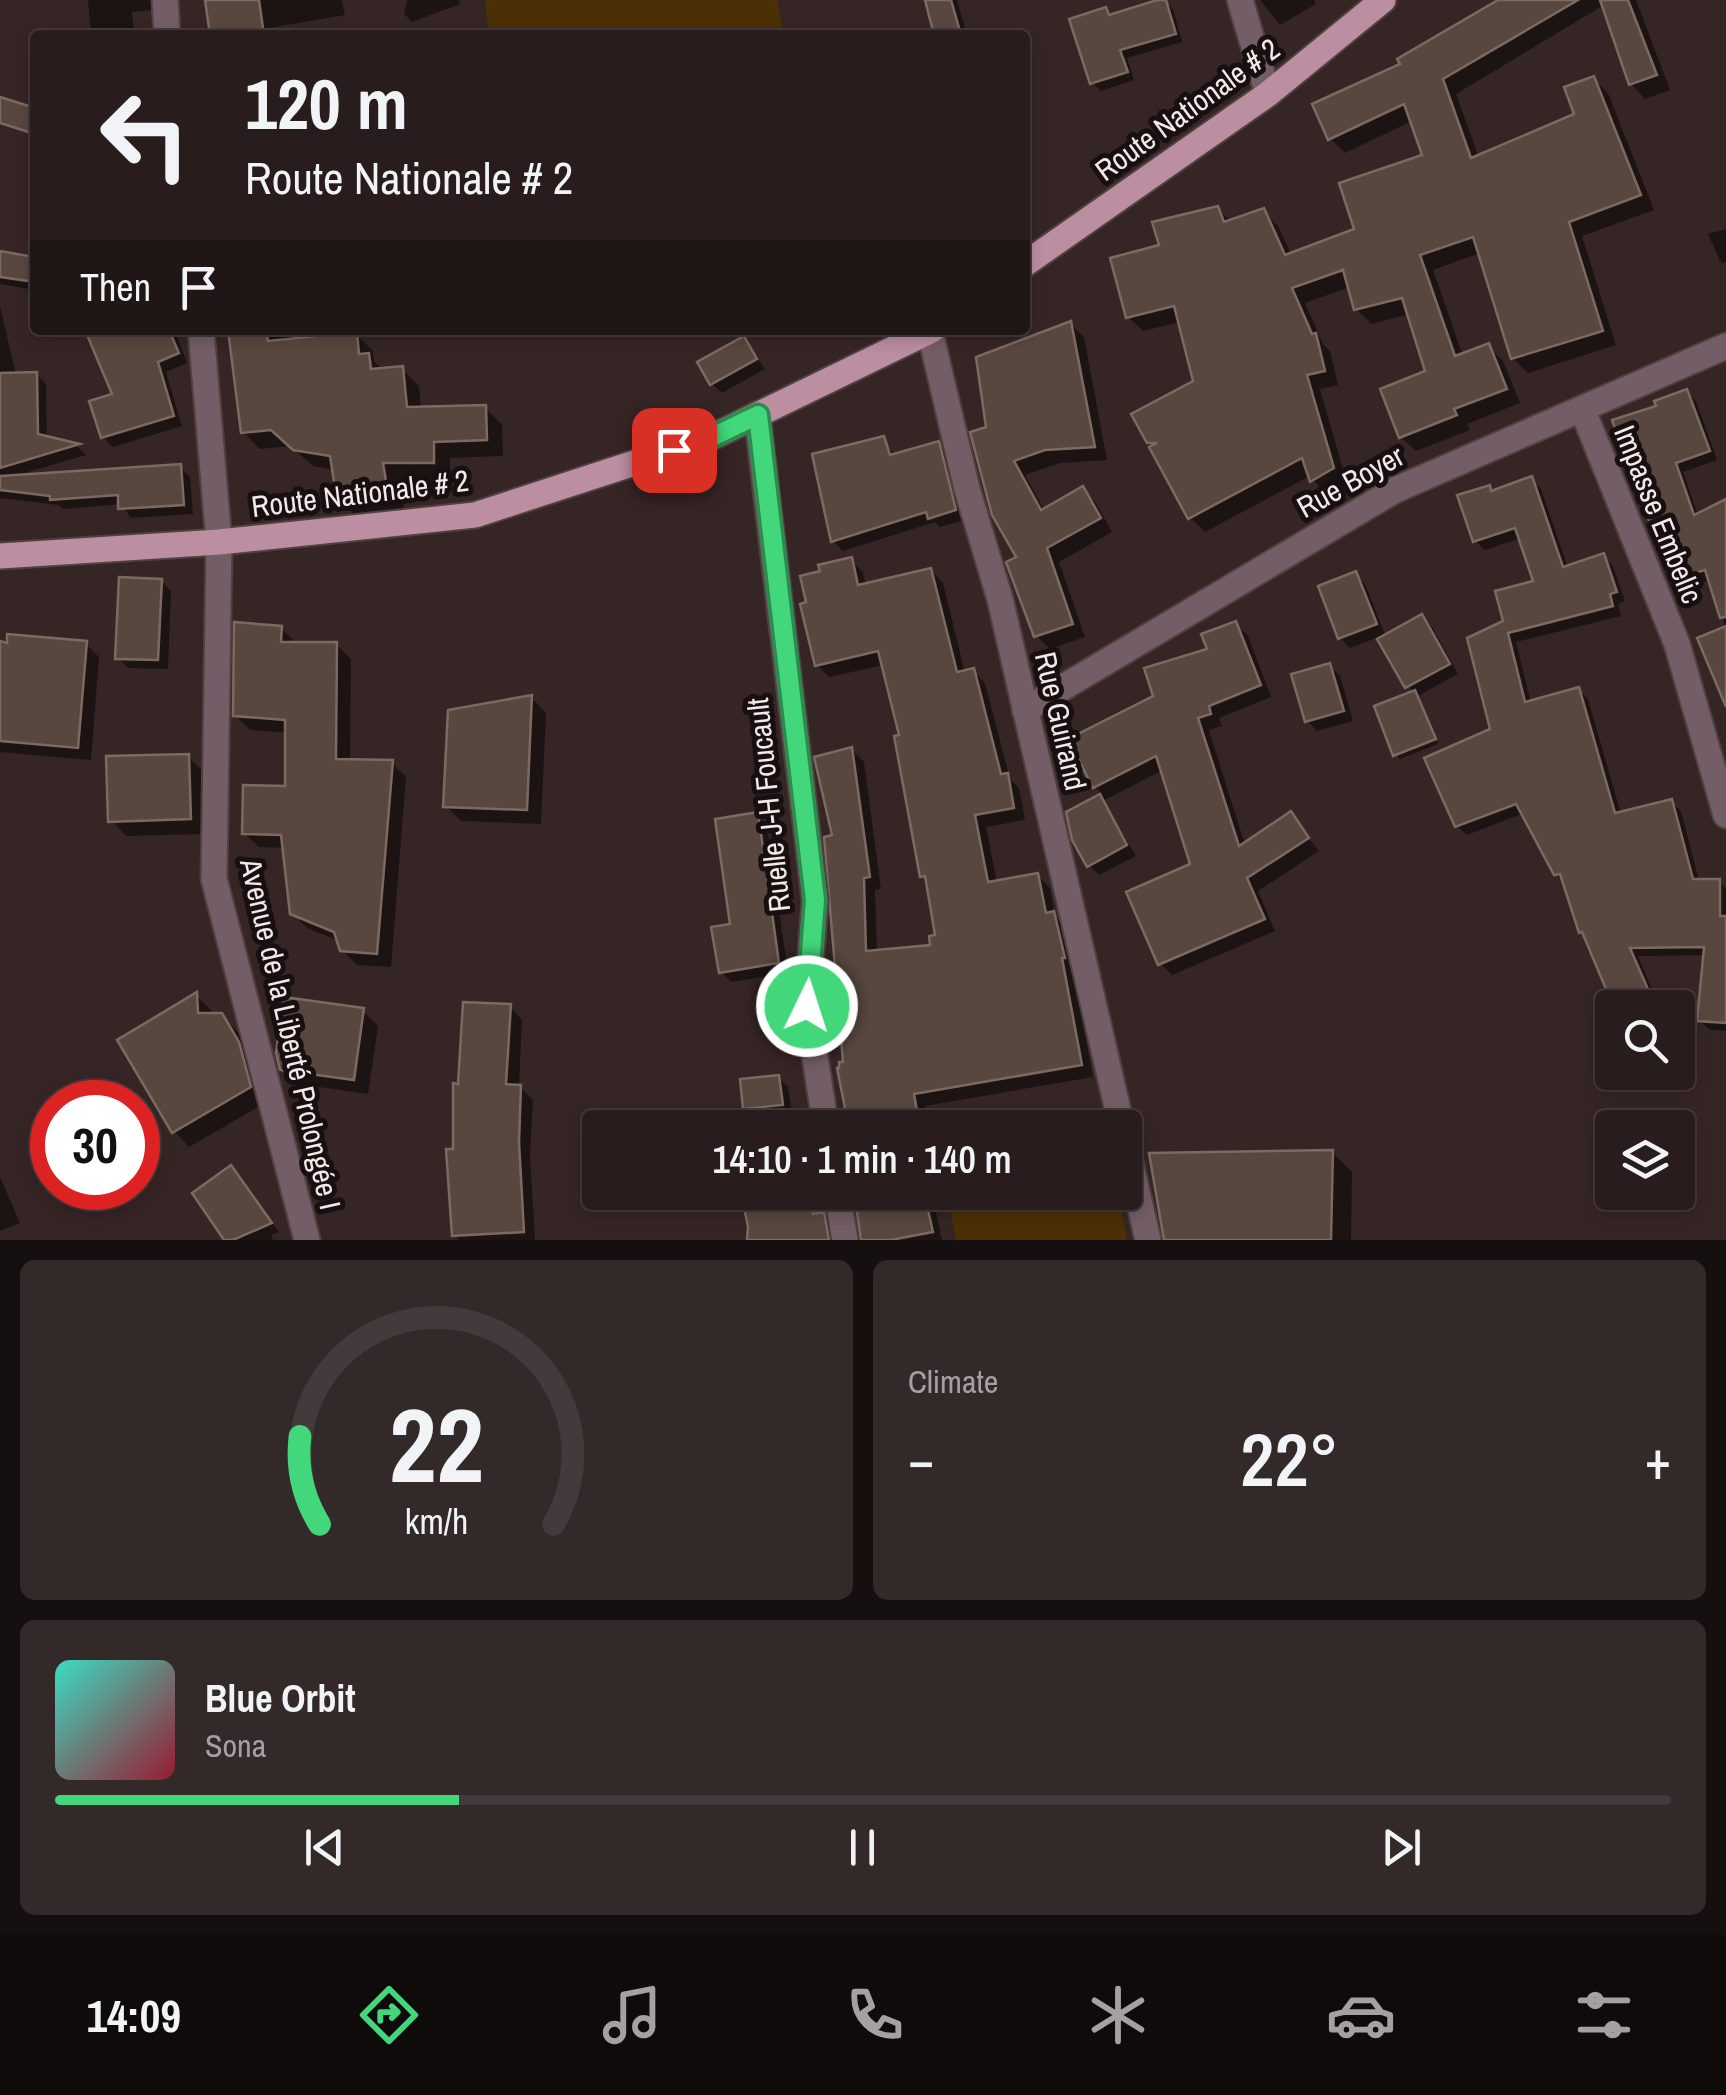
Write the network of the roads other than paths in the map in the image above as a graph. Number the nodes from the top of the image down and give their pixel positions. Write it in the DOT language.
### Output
graph roads {
  1 [pos="164,0"];
  2 [pos="1240,0"];
  3 [pos="1382,0"];
  4 [pos="167,30"];
  5 [pos="1268,94"];
  6 [pos="1030,261"];
  7 [pos="202,335"];
  8 [pos="923,335"];
  9 [pos="932,335"];
  10 [pos="1726,346"];
  11 [pos="1583,410"];
  12 [pos="758,415"];
  13 [pos="218,542"];
  14 [pos="0,556"];
  15 [pos="1025,710"];
  16 [pos="1726,815"];
  17 [pos="823,1110"];
  18 [pos="1118,1110"];
  19 [pos="840,1210"];
  20 [pos="1141,1210"];
  21 [pos="307,1240"];
  22 [pos="846,1240"];
  23 [pos="1148,1240"];
  1 -- 4 [label="street"];
  2 -- 5 [label="street"];
  3 -- 5 [label="main road, Route Nationale # 2"];
  5 -- 6 [label="main road, Route Nationale # 2"];
  7 -- 13 [label="street, Avenue de la Liberté Prolongée I"];
  8 -- 12 [label="main road, Route Nationale # 2"];
  9 -- 15 [label="street, Rue Guirand"];
  10 -- 11 [label="street, Rue Boyer"];
  11 -- 15 [label="street, Rue Boyer"];
  11 -- 16 [label="street, Impasse Embelic"];
  12 -- 13 [label="main road, Route Nationale # 2"];
  12 -- 17 [label="street, Ruelle J-H Foucault"];
  13 -- 14 [label="main road, Route Nationale # 2"];
  13 -- 21 [label="street, Avenue de la Liberté Prolongée I"];
  15 -- 18 [label="street, Rue Guirand"];
  19 -- 22 [label="street"];
  20 -- 23 [label="street"];
}
